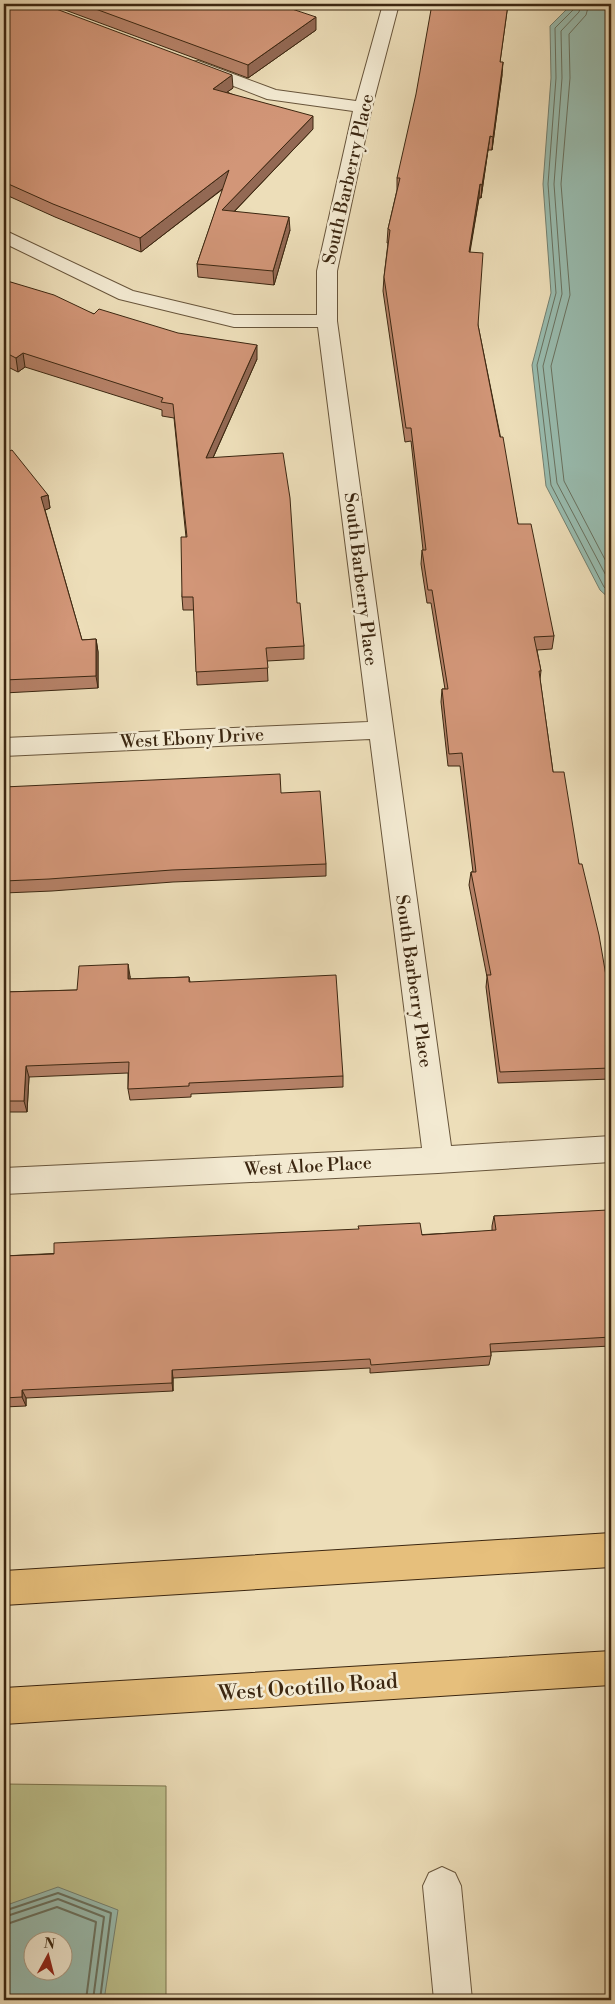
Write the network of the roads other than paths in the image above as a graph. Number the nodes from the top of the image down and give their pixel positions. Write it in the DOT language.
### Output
graph roads {
  1 [pos="391,4"];
  2 [pos="180,60"];
  3 [pos="363,107"];
  4 [pos="4,236"];
  5 [pos="327,321"];
  6 [pos="381,730"];
  7 [pos="4,747"];
  8 [pos="611,1149"];
  9 [pos="438,1160"];
  10 [pos="4,1181"];
  11 [pos="611,1550"];
  12 [pos="4,1588"];
  13 [pos="611,1668"];
  14 [pos="4,1706"];
  15 [pos="442,1886"];
  16 [pos="453,2000"];
  1 -- 3 [label="street, South Barberry Place"];
  2 -- 3 [label="street"];
  3 -- 5 [label="street, South Barberry Place"];
  4 -- 5 [label="street"];
  5 -- 6 [label="street, South Barberry Place"];
  6 -- 7 [label="street, West Ebony Drive"];
  6 -- 9 [label="street, South Barberry Place"];
  8 -- 9 [label="street, West Aloe Place"];
  9 -- 10 [label="street, West Aloe Place"];
  11 -- 12 [label="main road"];
  13 -- 14 [label="main road, West Ocotillo Road"];
  15 -- 16 [label="street"];
}
